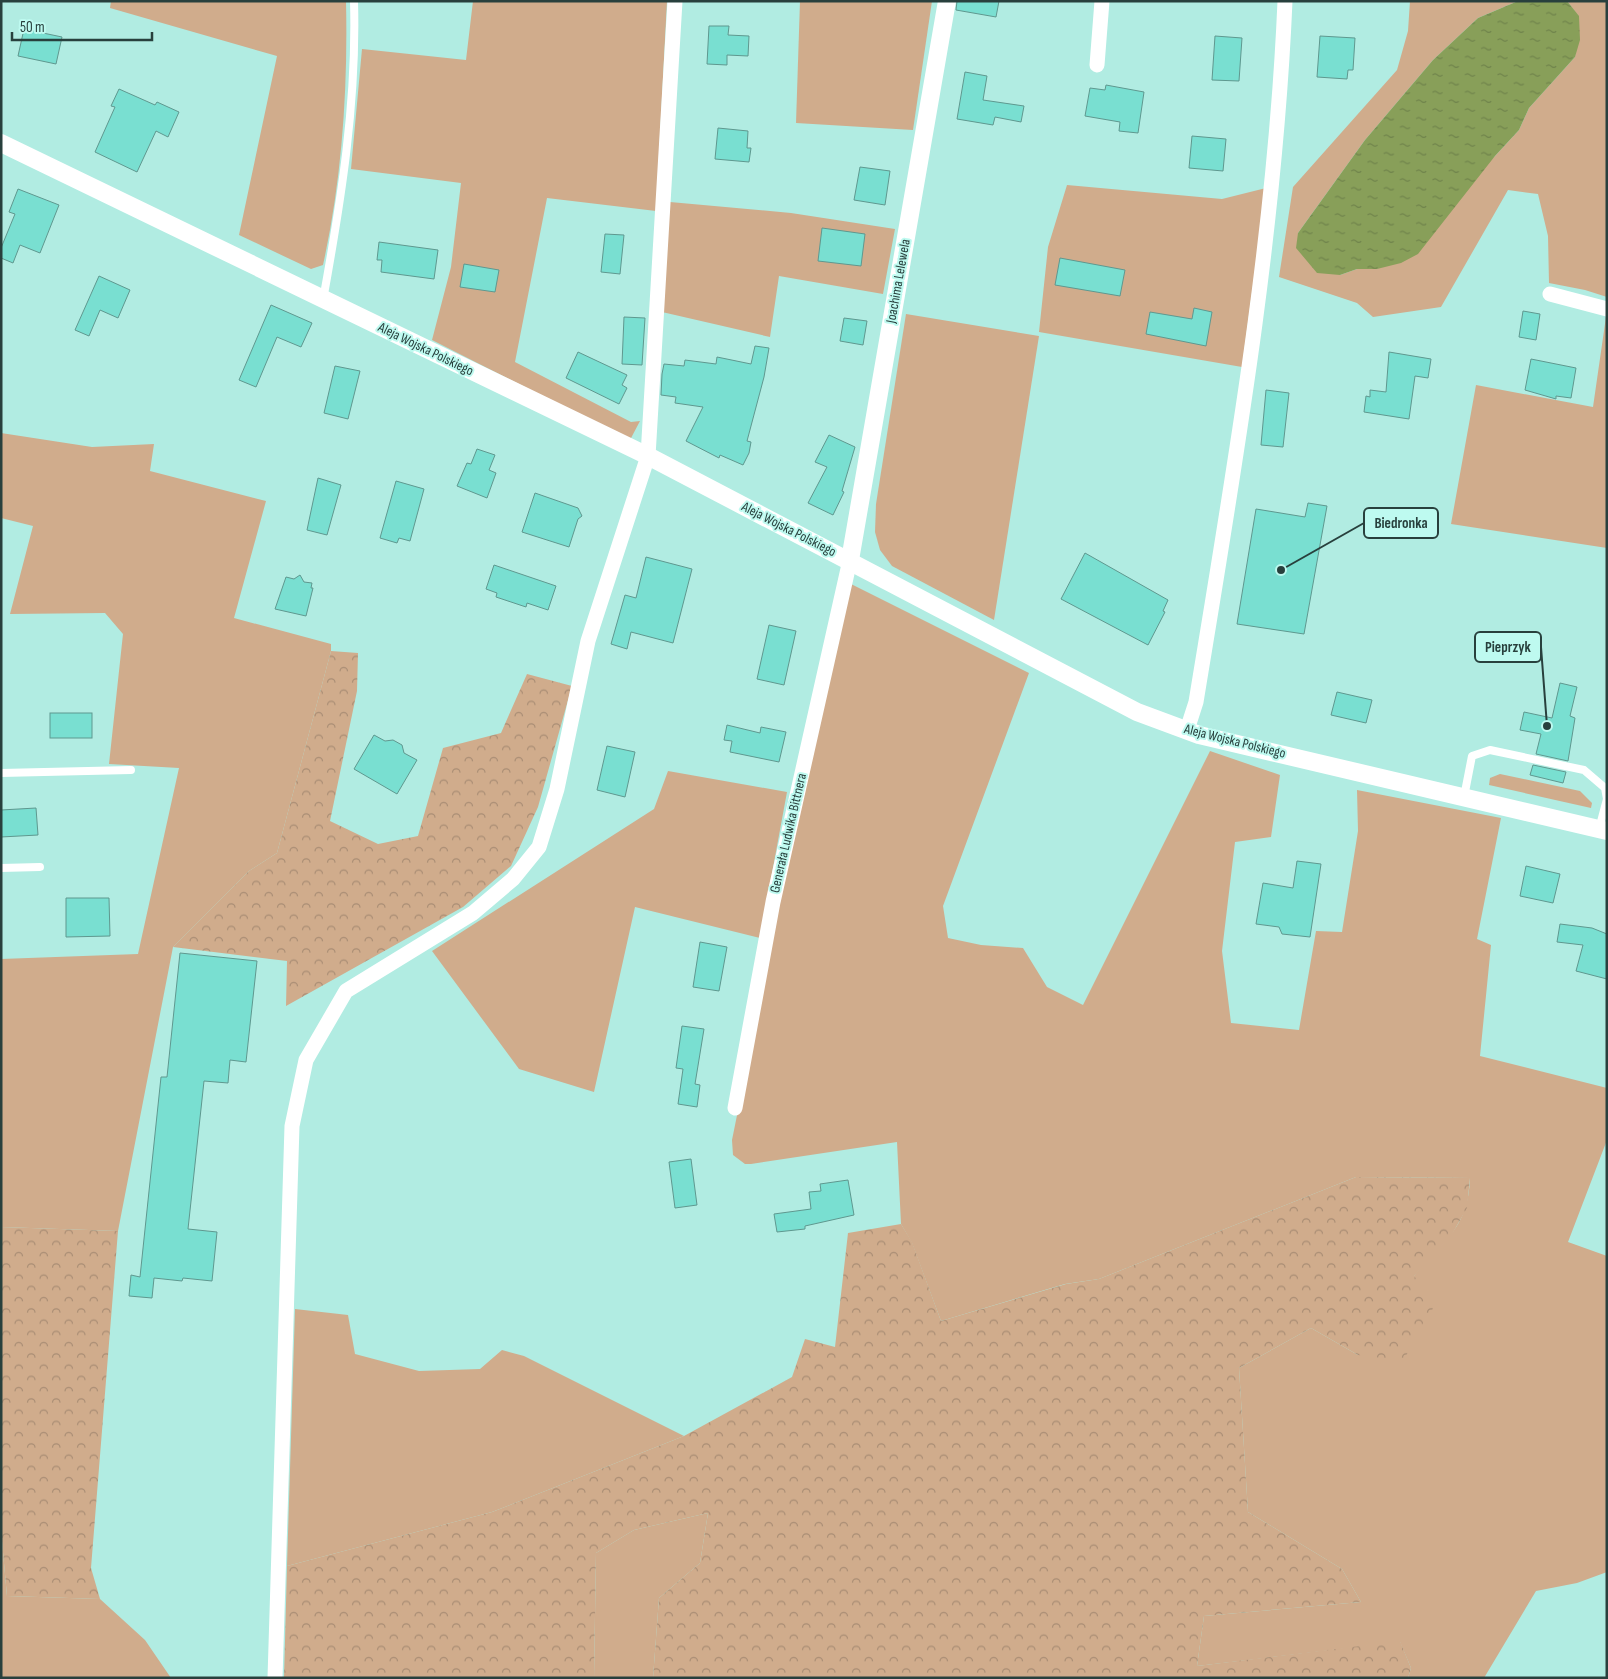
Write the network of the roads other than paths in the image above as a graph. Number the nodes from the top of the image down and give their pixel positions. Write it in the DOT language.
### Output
graph roads {
  1 [pos="354,1"];
  2 [pos="675,1"];
  3 [pos="947,1"];
  4 [pos="1102,1"];
  5 [pos="1285,1"];
  6 [pos="1097,65"];
  7 [pos="1,143"];
  8 [pos="1550,294"];
  9 [pos="323,300"];
  10 [pos="1607,309"];
  11 [pos="648,456"];
  12 [pos="850,560"];
  13 [pos="1188,730"];
  14 [pos="131,770"];
  15 [pos="1,772"];
  16 [pos="1464,797"];
  17 [pos="1603,830"];
  18 [pos="40,867"];
  19 [pos="1,868"];
  20 [pos="735,1108"];
  21 [pos="275,1678"];
  1 -- 9 [label="lane"];
  2 -- 11 [label="street"];
  3 -- 12 [label="street, Joachima Lelewela"];
  4 -- 6 [label="street"];
  5 -- 13 [label="street"];
  7 -- 9 [label="street, Aleja Wojska Polskiego"];
  8 -- 10 [label="street"];
  9 -- 11 [label="street, Aleja Wojska Polskiego"];
  11 -- 12 [label="street, Aleja Wojska Polskiego"];
  11 -- 21 [label="street"];
  12 -- 13 [label="street, Aleja Wojska Polskiego"];
  12 -- 20 [label="street, Generała Ludwika Bittnera"];
  13 -- 16 [label="street, Aleja Wojska Polskiego"];
  14 -- 15 [label="lane"];
  16 -- 17 [label="street, Aleja Wojska Polskiego"];
  16 -- 17 [label="lane"];
  18 -- 19 [label="lane"];
}
